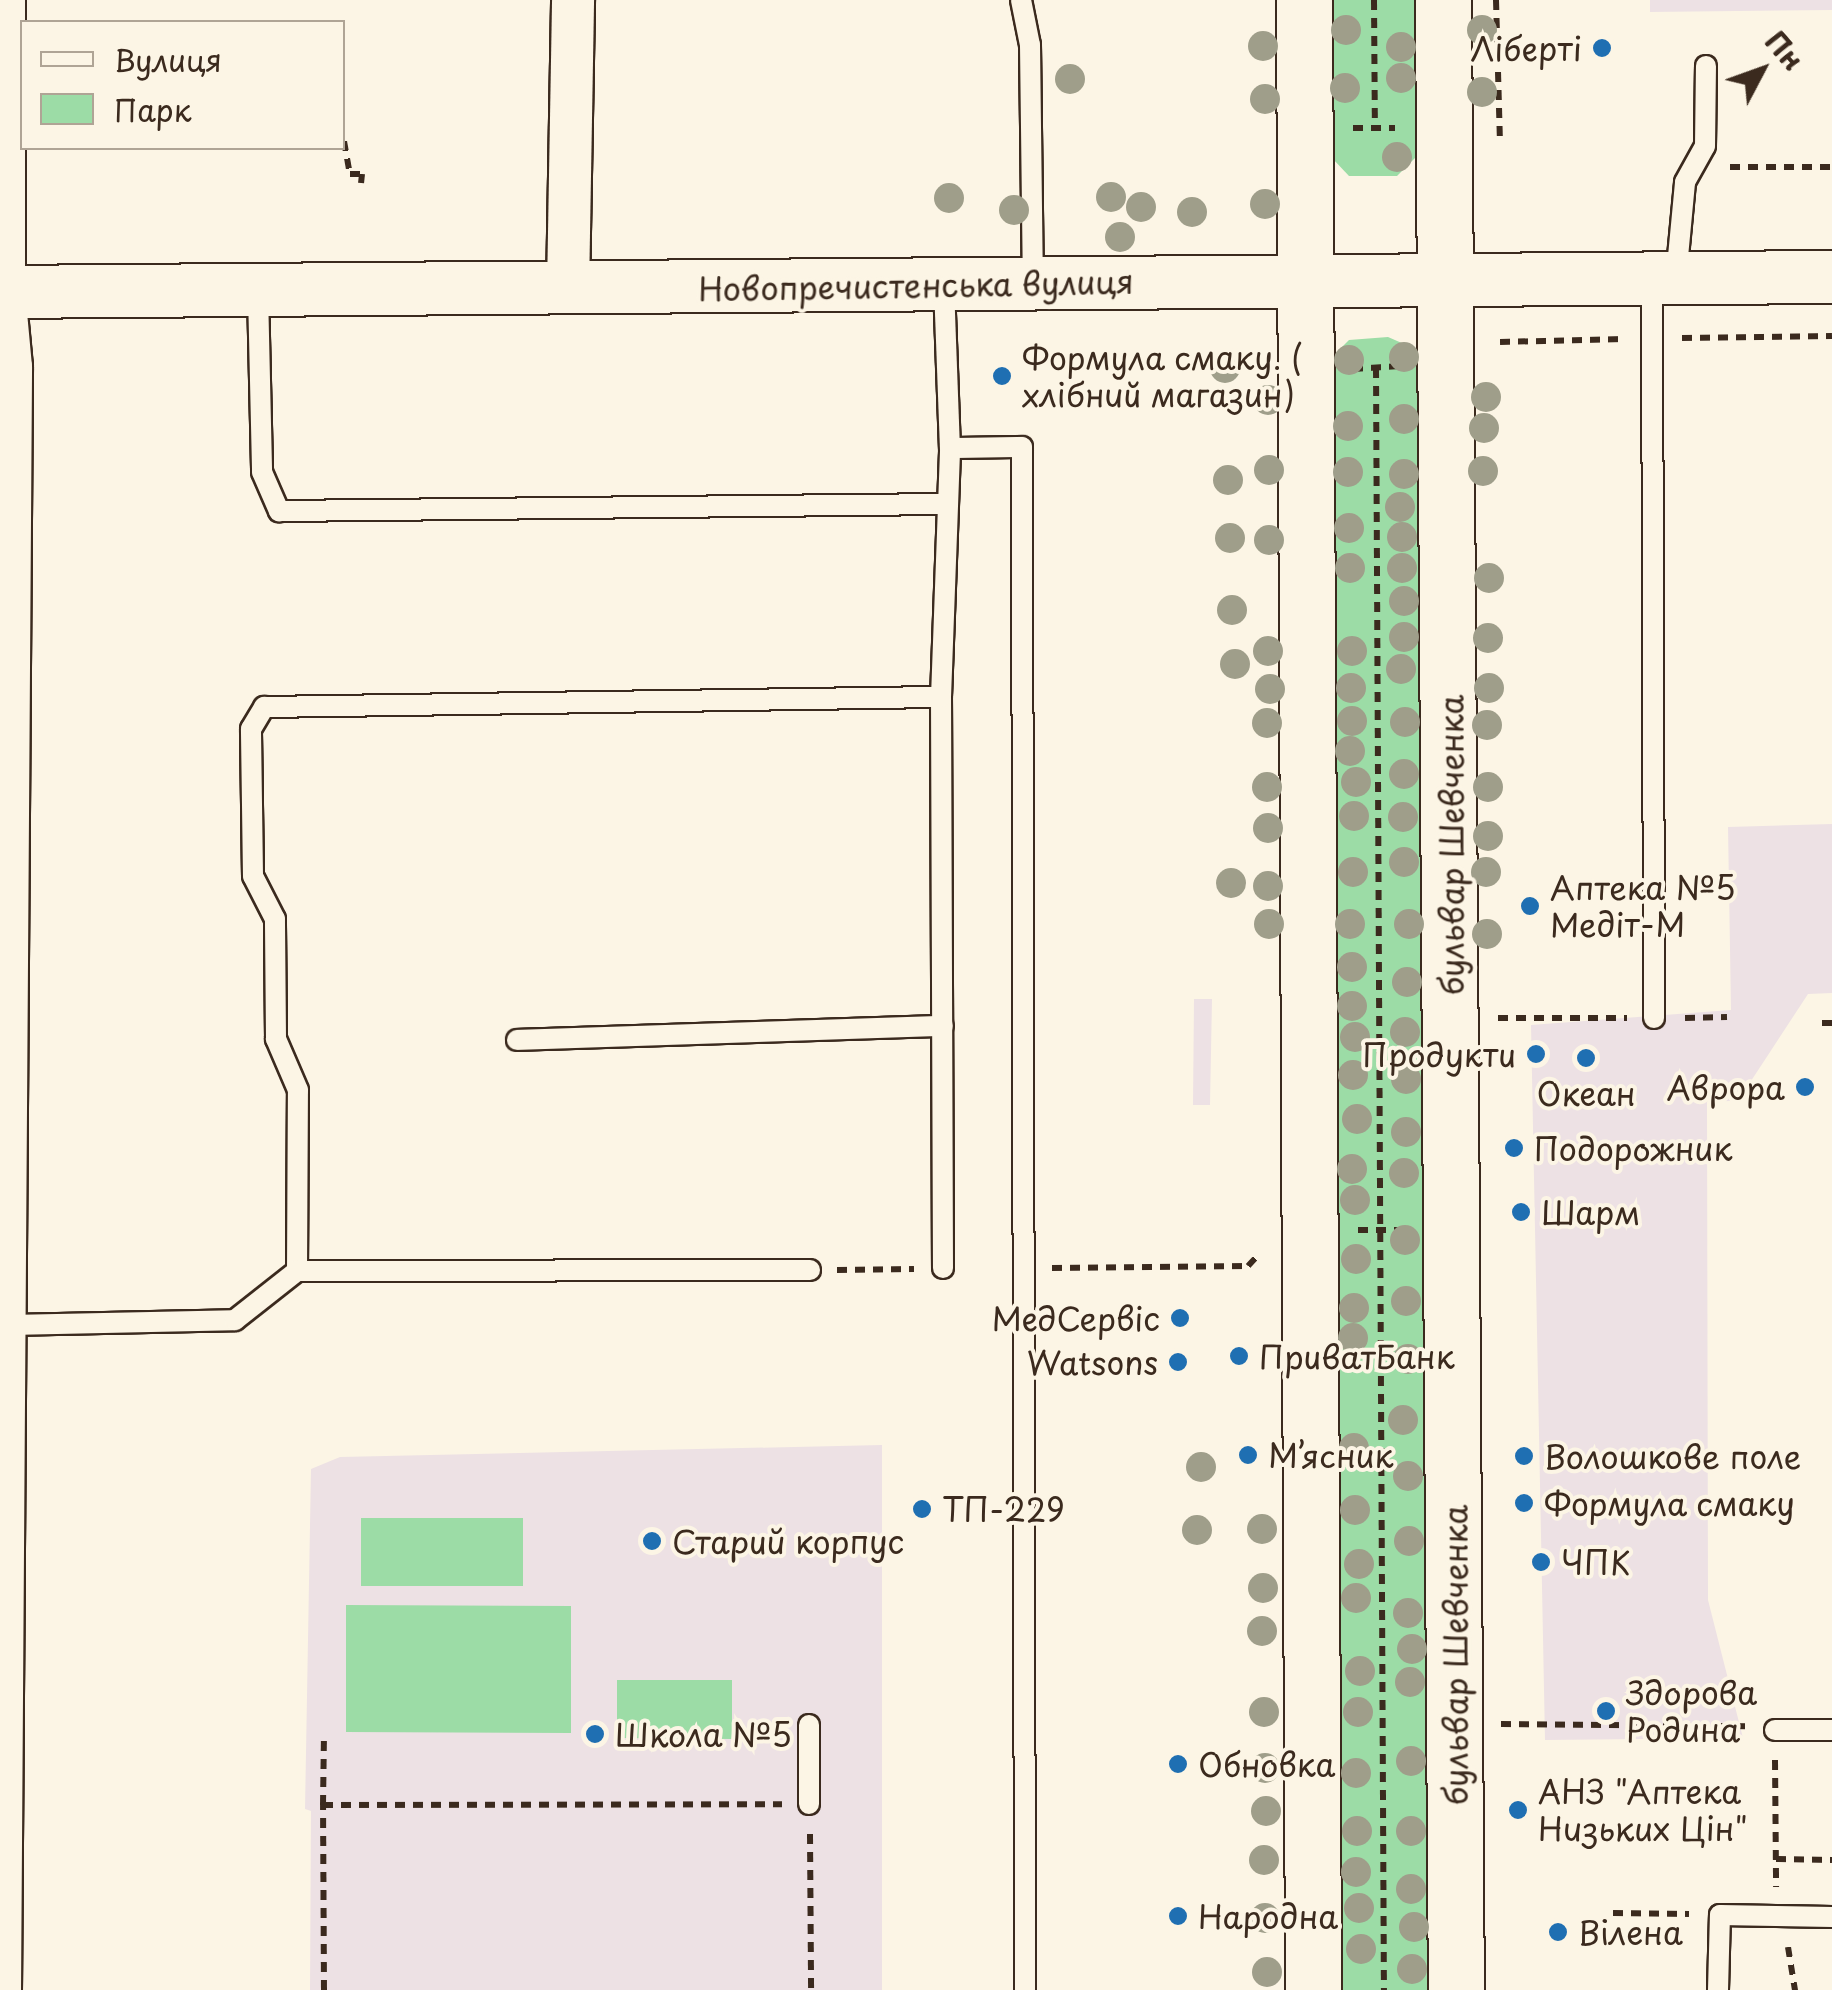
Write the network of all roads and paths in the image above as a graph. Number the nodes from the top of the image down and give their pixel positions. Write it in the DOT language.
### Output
graph roads {
  1 [pos="4,0"];
  2 [pos="573,0"];
  3 [pos="1021,0"];
  4 [pos="1304,0"];
  5 [pos="1374,0"];
  6 [pos="1443,0"];
  7 [pos="1496,0"];
  8 [pos="1706,66"];
  9 [pos="1375,128"];
  10 [pos="1500,138"];
  11 [pos="345,146"];
  12 [pos="1694,167"];
  13 [pos="1832,167"];
  14 [pos="361,183"];
  15 [pos="1832,277"];
  16 [pos="1307,279"];
  17 [pos="1446,280"];
  18 [pos="1664,280"];
  19 [pos="1033,284"];
  20 [pos="944,286"];
  21 [pos="568,290"];
  22 [pos="258,291"];
  23 [pos="2,292"];
  24 [pos="1376,368"];
  25 [pos="950,448"];
  26 [pos="947,504"];
  27 [pos="940,697"];
  28 [pos="5,759"];
  29 [pos="1727,1017"];
  30 [pos="1498,1018"];
  31 [pos="1654,1018"];
  32 [pos="1822,1024"];
  33 [pos="1832,1024"];
  34 [pos="942,1026"];
  35 [pos="517,1040"];
  36 [pos="1348,1230"];
  37 [pos="1379,1230"];
  38 [pos="1423,1230"];
  39 [pos="943,1268"];
  40 [pos="810,1270"];
  41 [pos="297,1271"];
  42 [pos="5,1325"];
  43 [pos="1,1418"];
  44 [pos="1500,1724"];
  45 [pos="809,1725"];
  46 [pos="1775,1730"];
  47 [pos="1832,1730"];
  48 [pos="324,1737"];
  49 [pos="810,1804"];
  50 [pos="323,1806"];
  51 [pos="1776,1859"];
  52 [pos="1832,1860"];
  53 [pos="1613,1912"];
  54 [pos="1720,1915"];
  55 [pos="1776,1916"];
  56 [pos="1832,1918"];
  57 [pos="0,1990"];
  58 [pos="324,1990"];
  59 [pos="811,1990"];
  60 [pos="1025,1990"];
  61 [pos="1313,1990"];
  62 [pos="1384,1990"];
  63 [pos="1456,1990"];
  64 [pos="1718,1990"];
  65 [pos="1795,1990"];
  1 -- 23 [label="street"];
  2 -- 21 [label="street"];
  3 -- 19 [label="lane"];
  4 -- 16 [label="main road"];
  5 -- 9 [label="path"];
  6 -- 17 [label="main road, бульвар Шевченка"];
  7 -- 10 [label="path"];
  8 -- 12 [label="lane"];
  11 -- 14 [label="path"];
  12 -- 13 [label="path"];
  12 -- 18 [label="lane"];
  15 -- 18 [label="street, Новопречистенська вулиця"];
  16 -- 17 [label="street, Новопречистенська вулиця"];
  16 -- 19 [label="street, Новопречистенська вулиця"];
  16 -- 61 [label="main road"];
  17 -- 18 [label="street, Новопречистенська вулиця"];
  17 -- 63 [label="main road, бульвар Шевченка"];
  18 -- 31 [label="lane"];
  19 -- 20 [label="street, Новопречистенська вулиця"];
  20 -- 21 [label="street, Новопречистенська вулиця"];
  20 -- 25 [label="lane"];
  21 -- 22 [label="street, Новопречистенська вулиця"];
  22 -- 23 [label="street, Новопречистенська вулиця"];
  22 -- 26 [label="lane"];
  23 -- 28 [label="street"];
  24 -- 37 [label="path"];
  25 -- 26 [label="lane"];
  25 -- 60 [label="lane"];
  26 -- 27 [label="lane"];
  27 -- 34 [label="lane"];
  27 -- 41 [label="lane"];
  28 -- 42 [label="street"];
  29 -- 31 [label="path"];
  30 -- 31 [label="path"];
  32 -- 33 [label="path"];
  34 -- 35 [label="lane"];
  34 -- 39 [label="lane"];
  36 -- 37 [label="path"];
  37 -- 38 [label="path"];
  37 -- 62 [label="path"];
  40 -- 41 [label="lane"];
  41 -- 42 [label="lane"];
  42 -- 43 [label="street"];
  43 -- 57 [label="street"];
  44 -- 46 [label="path"];
  45 -- 49 [label="lane"];
  46 -- 47 [label="lane"];
  46 -- 51 [label="path"];
  48 -- 50 [label="path"];
  49 -- 50 [label="path"];
  49 -- 59 [label="path"];
  50 -- 58 [label="path"];
  51 -- 52 [label="path"];
  51 -- 55 [label="path"];
  53 -- 54 [label="path"];
  54 -- 55 [label="lane"];
  54 -- 64 [label="lane"];
  55 -- 56 [label="lane"];
  55 -- 65 [label="path"];
}
